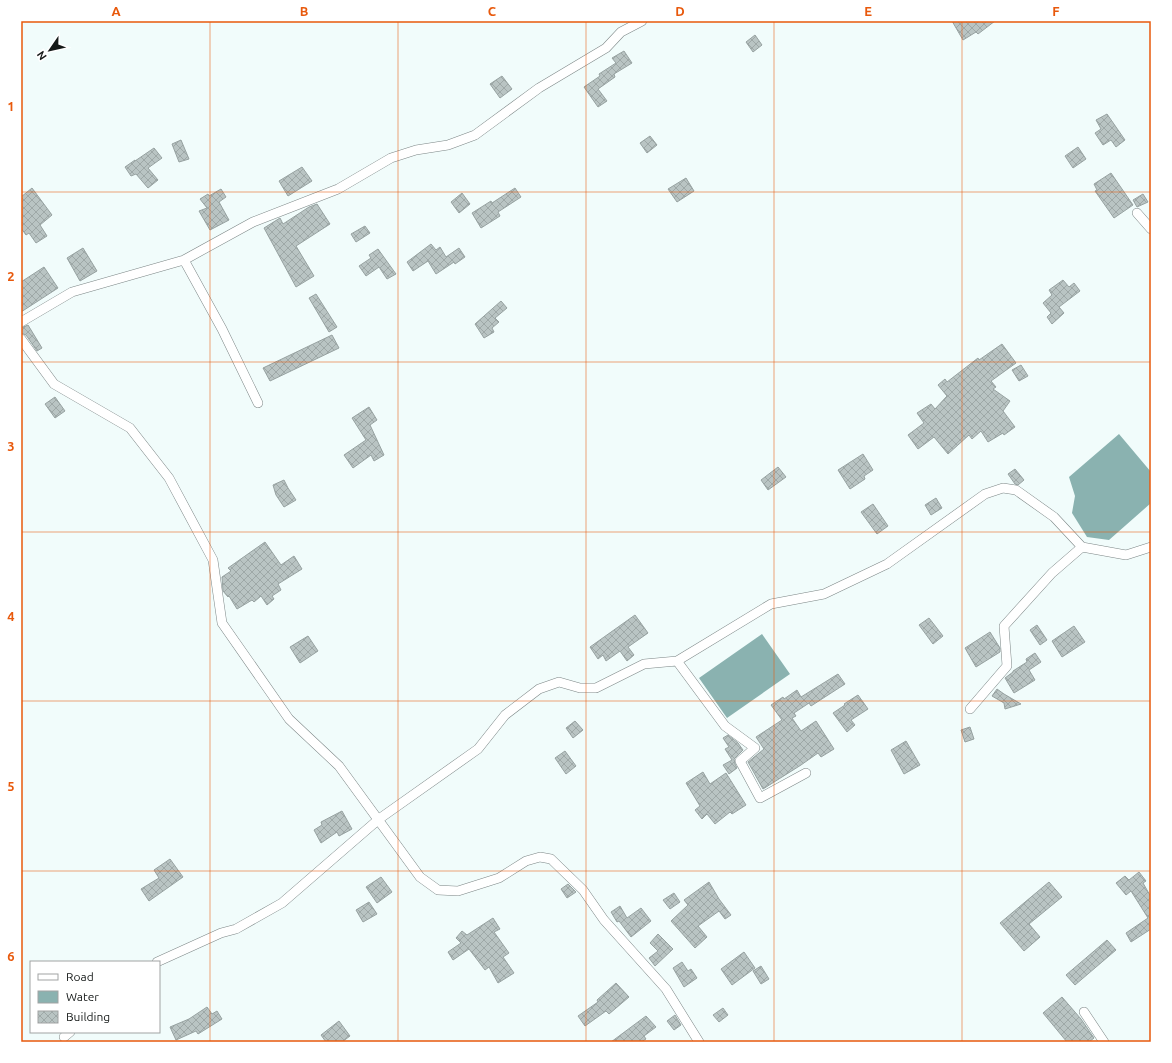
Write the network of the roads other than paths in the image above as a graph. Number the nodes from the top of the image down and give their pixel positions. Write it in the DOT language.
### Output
graph roads {
  1 [pos="642,21"];
  2 [pos="1137,213"];
  3 [pos="1151,229"];
  4 [pos="184,260"];
  5 [pos="21,322"];
  6 [pos="21,339"];
  7 [pos="258,403"];
  8 [pos="1082,547"];
  9 [pos="1151,547"];
  10 [pos="677,661"];
  11 [pos="970,709"];
  12 [pos="806,773"];
  13 [pos="379,819"];
  14 [pos="159,961"];
  15 [pos="1084,1012"];
  16 [pos="699,1042"];
  17 [pos="1104,1042"];
  1 -- 4 [label="street"];
  2 -- 3 [label="street"];
  4 -- 5 [label="street"];
  4 -- 7 [label="street"];
  6 -- 13 [label="street"];
  8 -- 9 [label="street"];
  8 -- 10 [label="street"];
  8 -- 11 [label="street"];
  10 -- 12 [label="street"];
  10 -- 13 [label="street"];
  13 -- 14 [label="street"];
  13 -- 16 [label="street"];
  15 -- 17 [label="street"];
}
